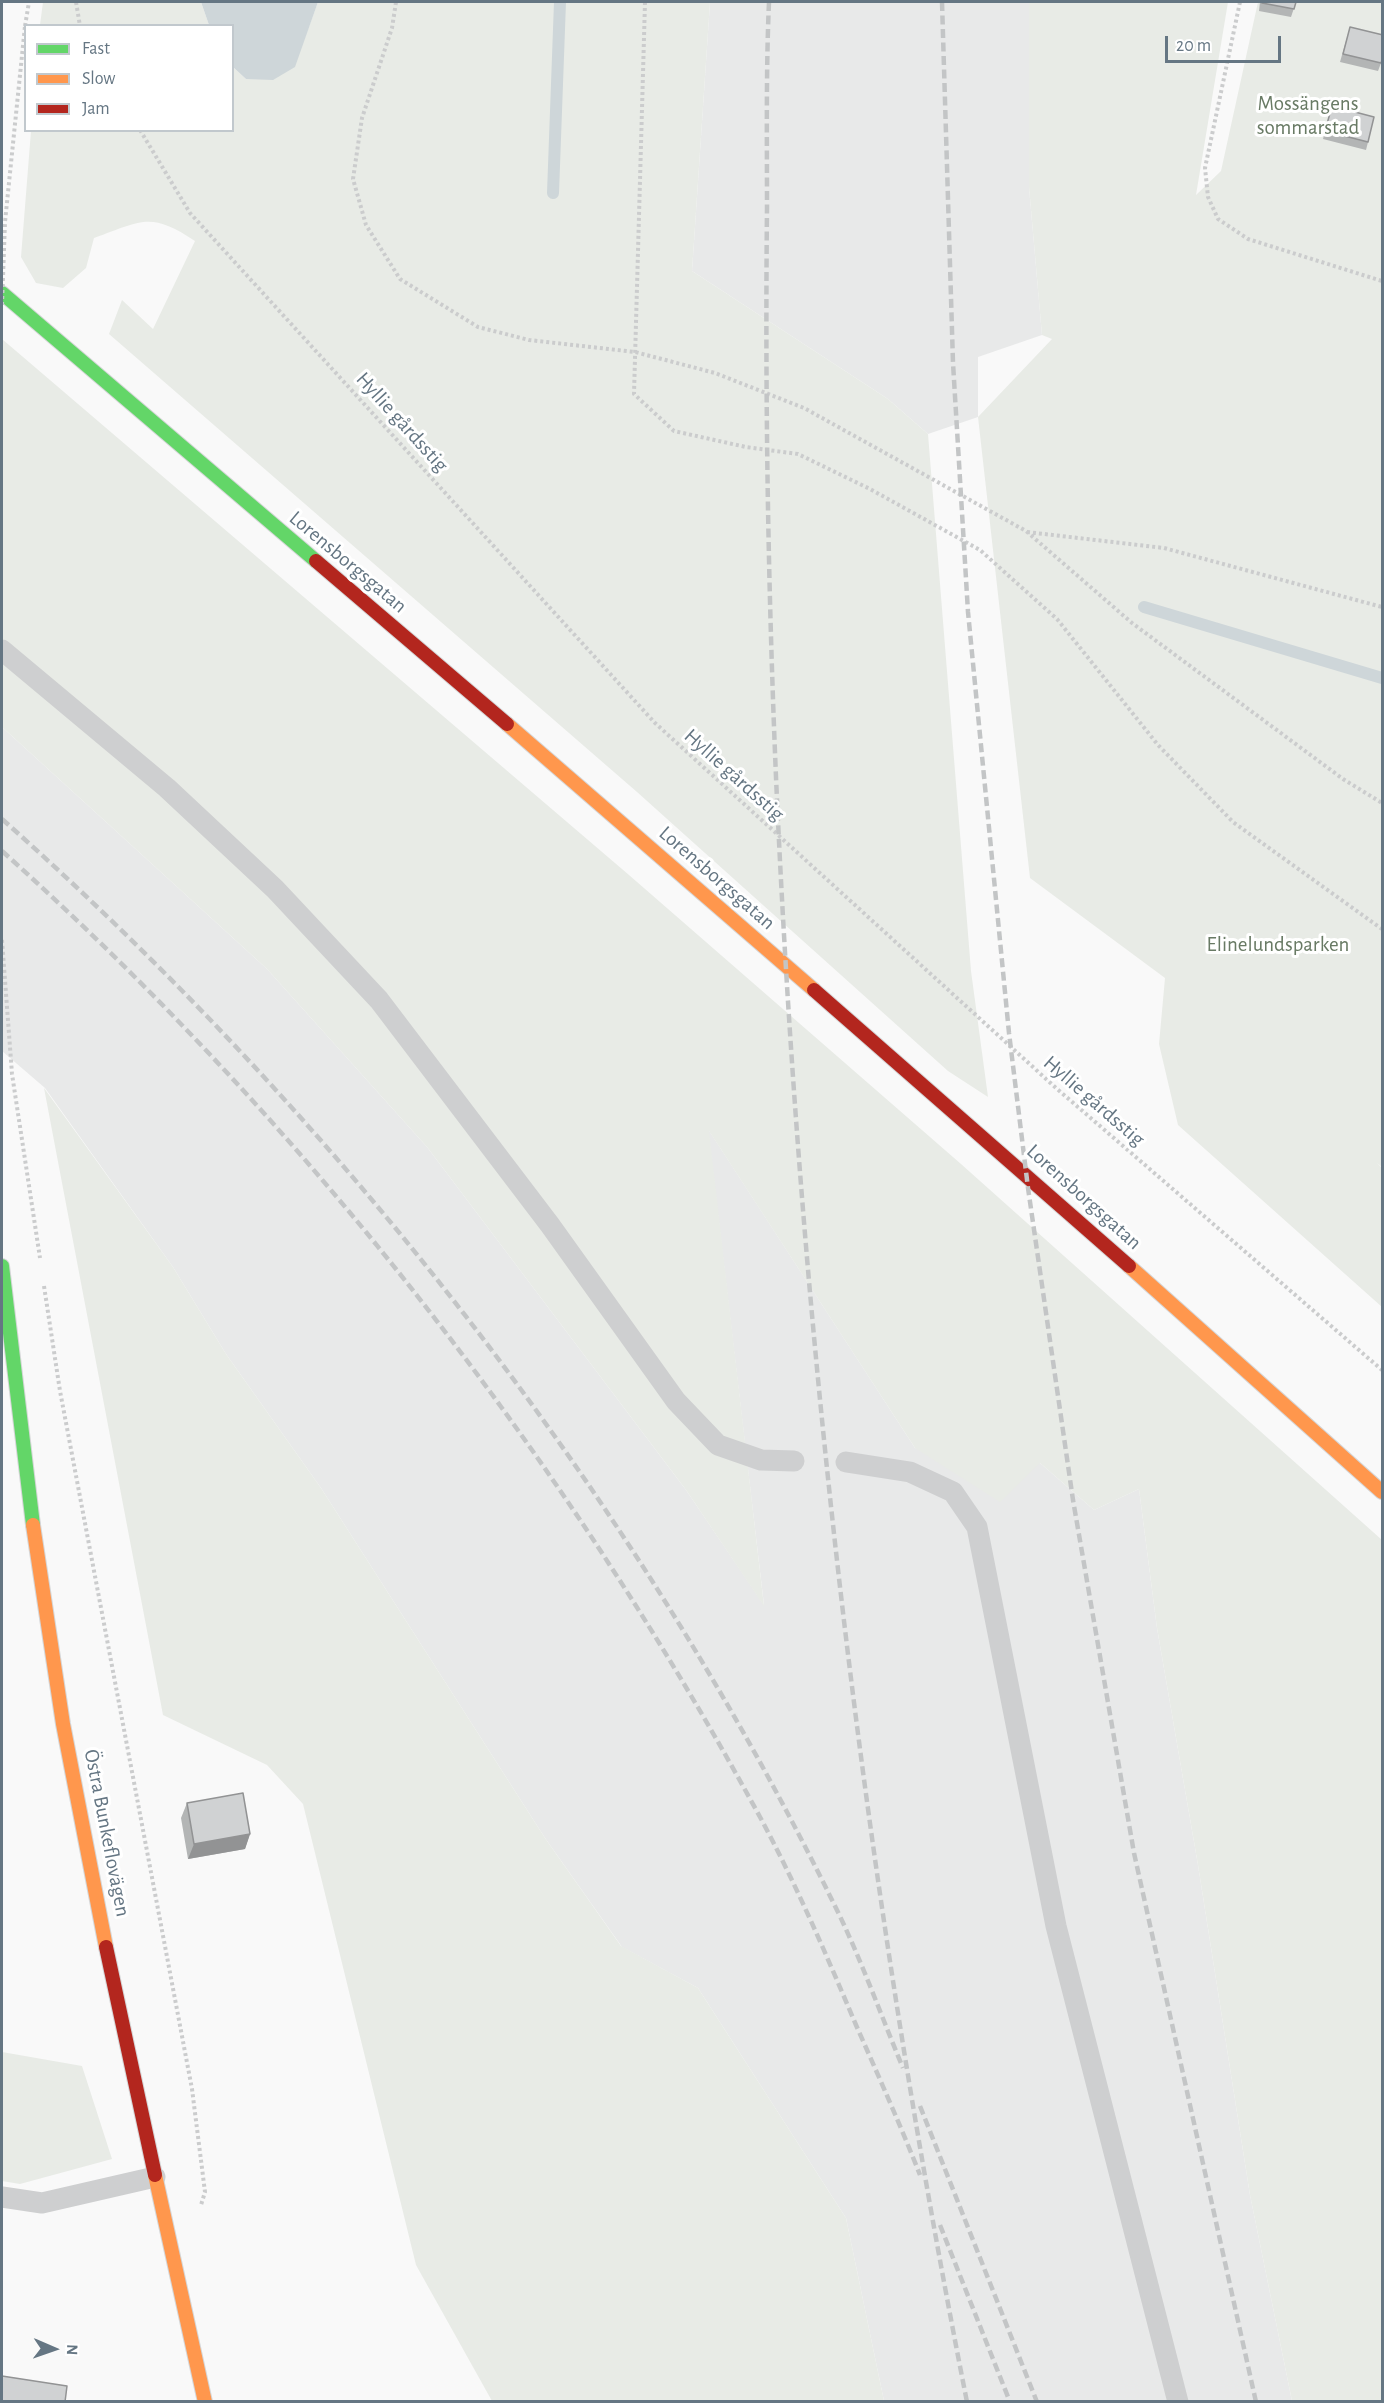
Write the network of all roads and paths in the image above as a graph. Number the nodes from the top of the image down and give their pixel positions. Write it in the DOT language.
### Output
graph roads {
  1 [pos="29,2"];
  2 [pos="76,2"];
  3 [pos="396,2"];
  4 [pos="645,2"];
  5 [pos="1240,2"];
  6 [pos="25,24"];
  7 [pos="80,24"];
  8 [pos="24,36"];
  9 [pos="141,132"];
  10 [pos="1383,281"];
  11 [pos="2,294"];
  12 [pos="2,305"];
  13 [pos="635,352"];
  14 [pos="1026,531"];
  15 [pos="1383,607"];
  16 [pos="2,650"];
  17 [pos="1383,803"];
  18 [pos="1383,930"];
  19 [pos="2,940"];
  20 [pos="40,1262"];
  21 [pos="2,1266"];
  22 [pos="44,1285"];
  23 [pos="1383,1371"];
  24 [pos="794,1461"];
  25 [pos="846,1462"];
  26 [pos="1383,1492"];
  27 [pos="155,2177"];
  28 [pos="2,2197"];
  29 [pos="168,2233"];
  30 [pos="205,2402"];
  31 [pos="1178,2402"];
  1 -- 6 [label="path"];
  2 -- 7 [label="path"];
  3 -- 13 [label="path"];
  4 -- 13 [label="path"];
  5 -- 10 [label="path"];
  8 -- 12 [label="path, bridge"];
  9 -- 23 [label="path, Hyllie gårdsstig"];
  11 -- 26 [label="main road, Lorensborgsgatan"];
  13 -- 14 [label="path"];
  13 -- 18 [label="path"];
  14 -- 15 [label="path"];
  14 -- 17 [label="path"];
  16 -- 24 [label="lane"];
  19 -- 20 [label="path"];
  21 -- 27 [label="main road, Östra Bunkeflovägen"];
  22 -- 29 [label="path"];
  25 -- 31 [label="lane"];
  27 -- 28 [label="lane"];
  27 -- 29 [label="main road, Östra Bunkeflovägen"];
  29 -- 30 [label="main road, Östra Bunkeflovägen"];
}
